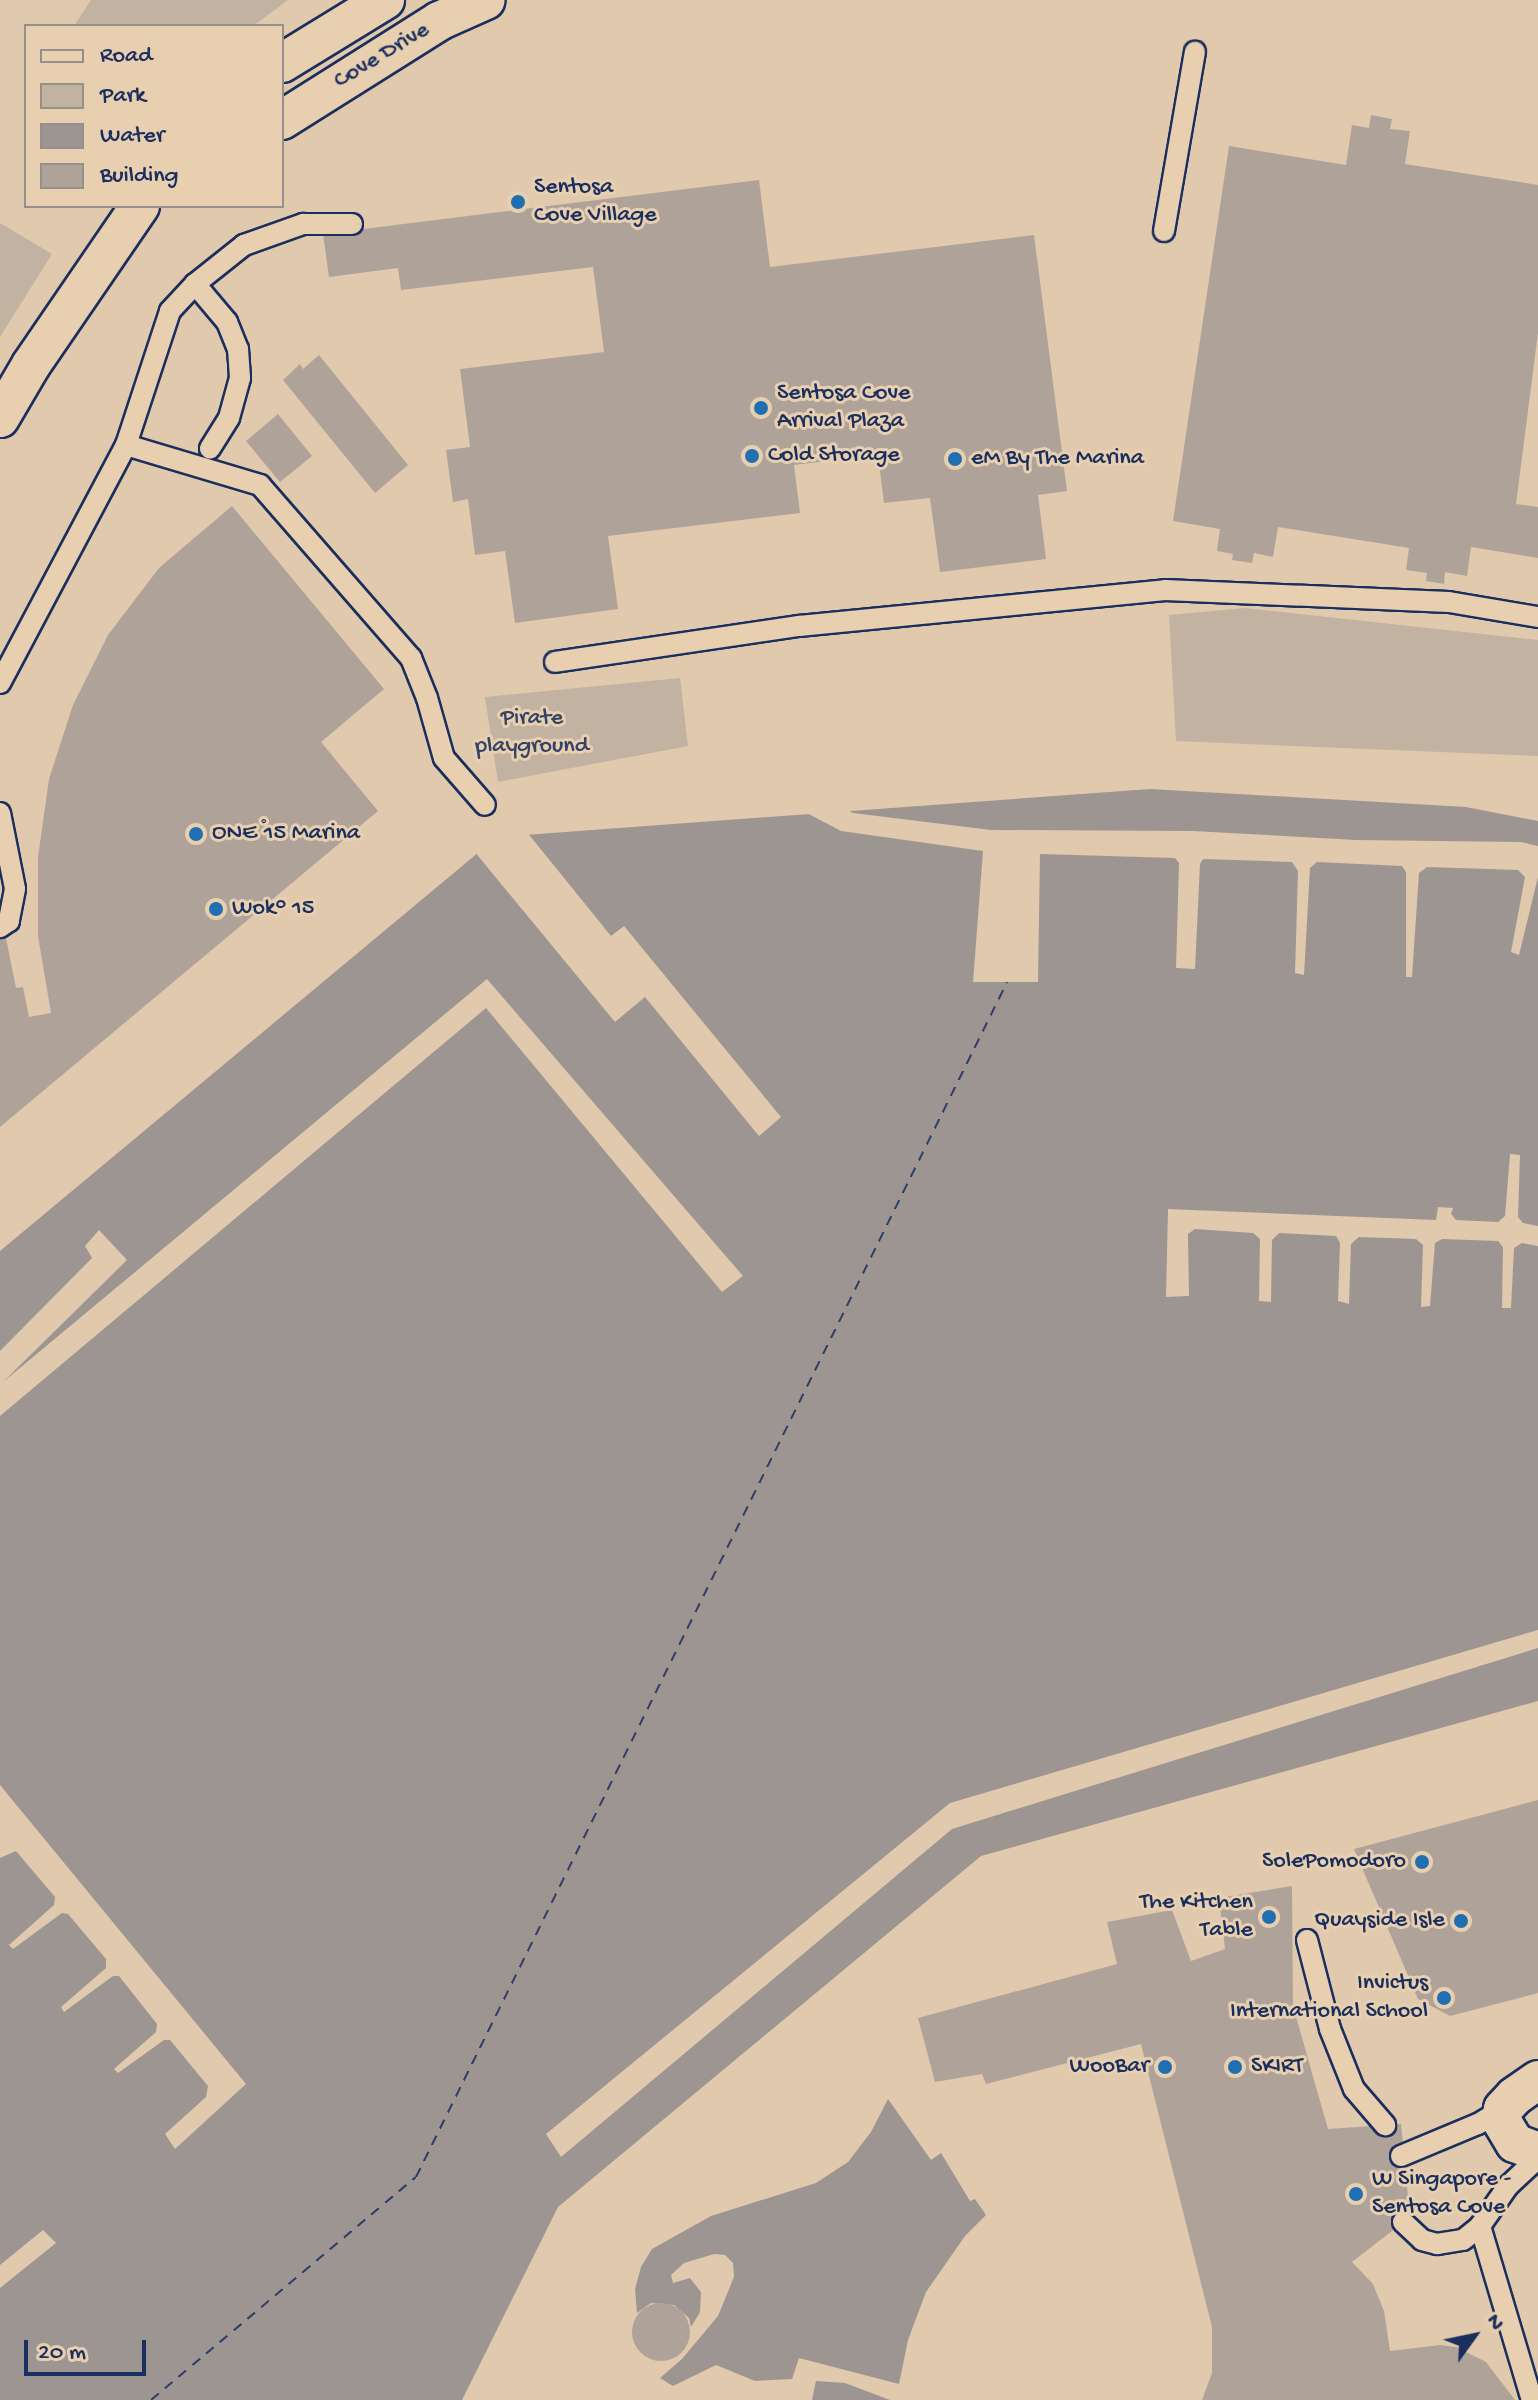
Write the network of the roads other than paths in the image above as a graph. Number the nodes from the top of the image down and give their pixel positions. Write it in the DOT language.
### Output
graph roads {
  1 [pos="385,0"];
  2 [pos="486,0"];
  3 [pos="1195,52"];
  4 [pos="284,62"];
  5 [pos="284,119"];
  6 [pos="162,208"];
  7 [pos="132,219"];
  8 [pos="352,224"];
  9 [pos="1164,231"];
  10 [pos="195,284"];
  11 [pos="0,418"];
  12 [pos="126,445"];
  13 [pos="210,449"];
  14 [pos="1538,617"];
  15 [pos="555,662"];
  16 [pos="0,683"];
  17 [pos="485,805"];
  18 [pos="0,813"];
  19 [pos="0,927"];
  20 [pos="1307,1940"];
  21 [pos="1538,2080"];
  22 [pos="1503,2109"];
  23 [pos="1385,2125"];
  24 [pos="1404,2150"];
  25 [pos="1538,2155"];
  26 [pos="1403,2222"];
  27 [pos="1480,2226"];
  28 [pos="1532,2400"];
  1 -- 4 [label="street, Cove Drive"];
  2 -- 5 [label="street, Cove Drive"];
  3 -- 9 [label="lane"];
  6 -- 7 [label="street"];
  7 -- 11 [label="street"];
  8 -- 10 [label="lane"];
  10 -- 12 [label="lane"];
  10 -- 13 [label="lane"];
  12 -- 16 [label="lane"];
  12 -- 17 [label="lane"];
  14 -- 15 [label="lane"];
  18 -- 19 [label="lane"];
  20 -- 23 [label="lane"];
  21 -- 22 [label="street"];
  22 -- 24 [label="lane"];
  22 -- 25 [label="street"];
  25 -- 27 [label="lane"];
  26 -- 27 [label="lane"];
  27 -- 28 [label="lane"];
}
